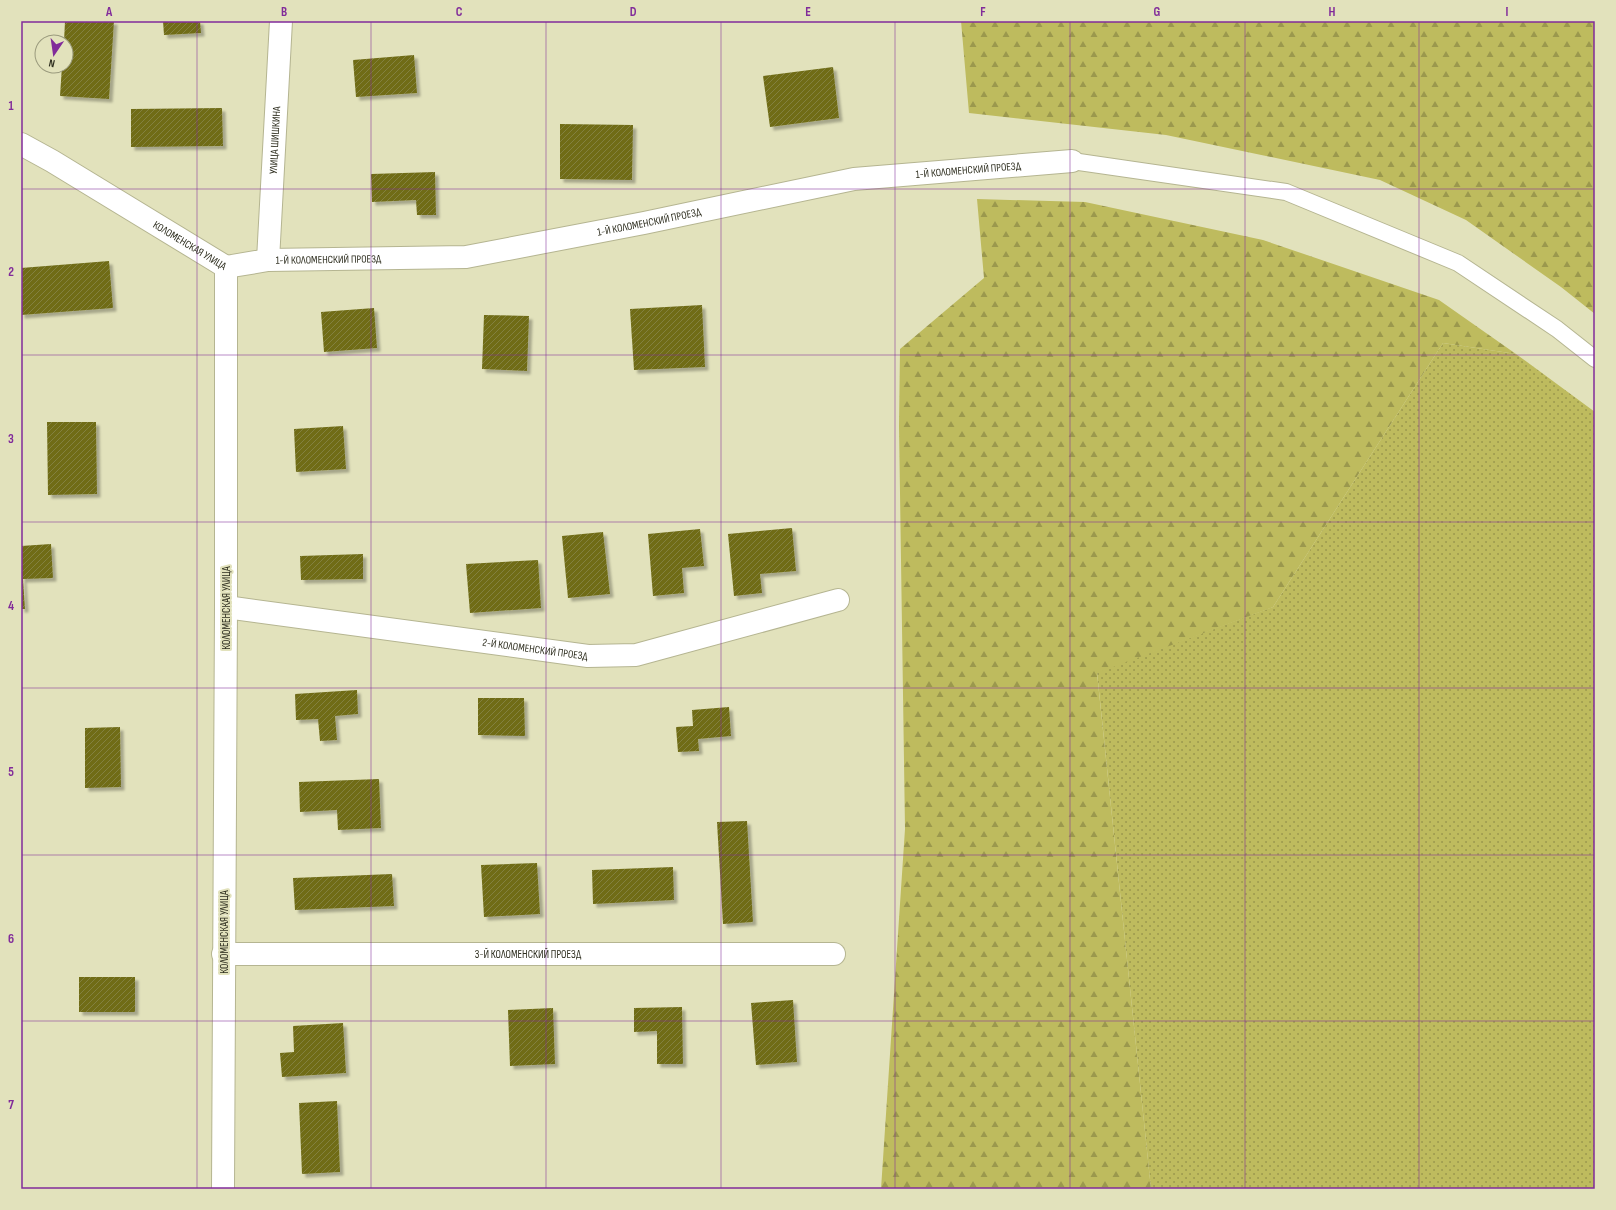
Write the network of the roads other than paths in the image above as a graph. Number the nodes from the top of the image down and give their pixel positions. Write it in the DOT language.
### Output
graph roads {
  1 [pos="281,21"];
  2 [pos="21,144"];
  3 [pos="1072,161"];
  4 [pos="268,260"];
  5 [pos="226,267"];
  6 [pos="1595,359"];
  7 [pos="838,600"];
  8 [pos="226,607"];
  9 [pos="223,954"];
  10 [pos="834,954"];
  11 [pos="223,1189"];
  1 -- 4 [label="street, УЛИЦА ШИШКИНА"];
  2 -- 5 [label="street, КОЛОМЕНСКАЯ УЛИЦА"];
  3 -- 4 [label="street, 1-Й КОЛОМЕНСКИЙ ПРОЕЗД"];
  3 -- 6 [label="lane"];
  4 -- 5 [label="street, 1-Й КОЛОМЕНСКИЙ ПРОЕЗД"];
  5 -- 8 [label="street, КОЛОМЕНСКАЯ УЛИЦА"];
  7 -- 8 [label="street, 2-Й КОЛОМЕНСКИЙ ПРОЕЗД"];
  8 -- 9 [label="street, КОЛОМЕНСКАЯ УЛИЦА"];
  9 -- 10 [label="street, 3-Й КОЛОМЕНСКИЙ ПРОЕЗД"];
  9 -- 11 [label="street, КОЛОМЕНСКАЯ УЛИЦА"];
}
